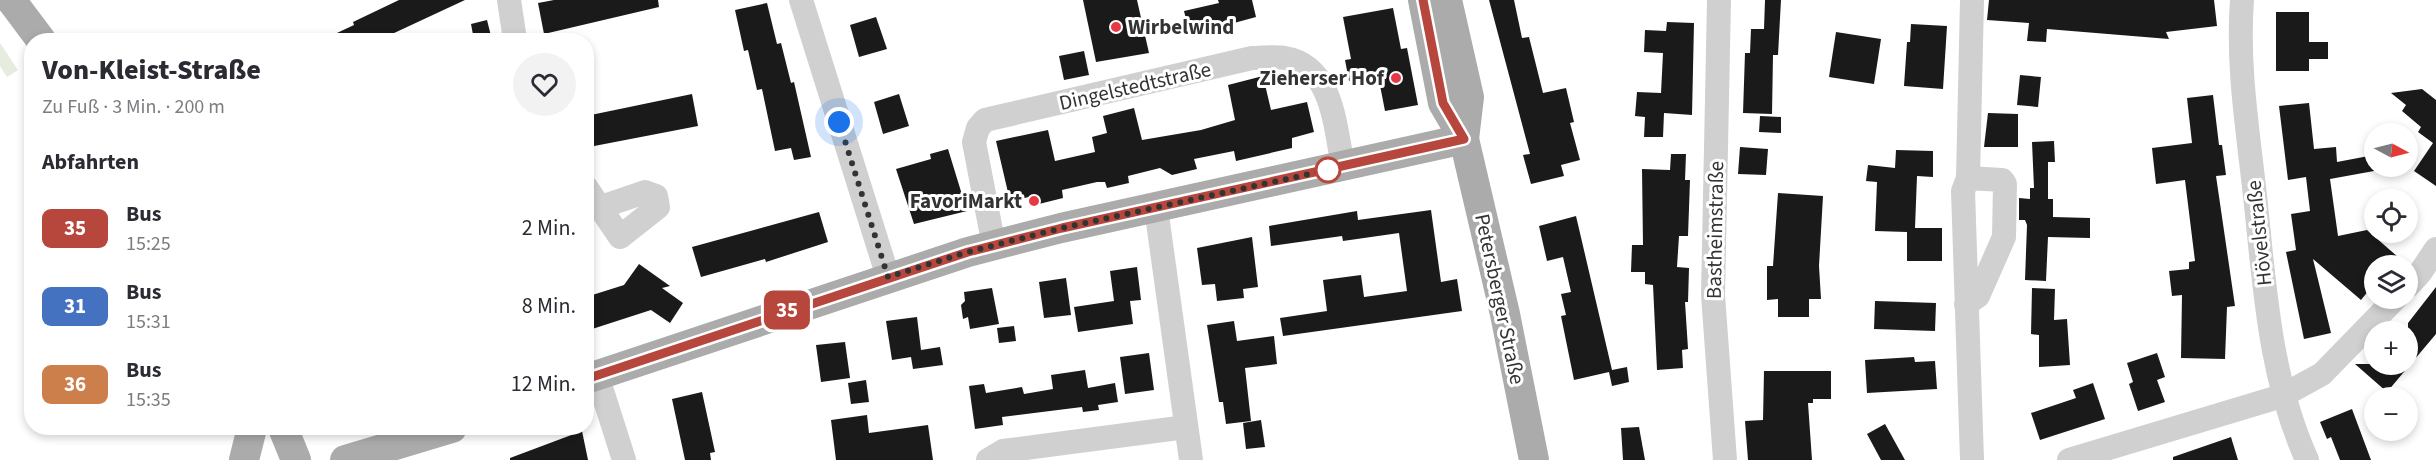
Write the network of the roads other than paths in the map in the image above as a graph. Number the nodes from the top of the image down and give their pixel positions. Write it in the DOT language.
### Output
graph roads {
  1 [pos="11,0"];
  2 [pos="509,0"];
  3 [pos="801,0"];
  4 [pos="1423,0"];
  5 [pos="1447,0"];
  6 [pos="1719,0"];
  7 [pos="1972,0"];
  8 [pos="2242,0"];
  9 [pos="36,33"];
  10 [pos="514,33"];
  11 [pos="1464,139"];
  12 [pos="1343,166"];
  13 [pos="1968,178"];
  14 [pos="594,198"];
  15 [pos="601,207"];
  16 [pos="1156,208"];
  17 [pos="994,246"];
  18 [pos="2436,249"];
  19 [pos="2418,276"];
  20 [pos="888,277"];
  21 [pos="1966,304"];
  22 [pos="2385,309"];
  23 [pos="594,376"];
  24 [pos="594,382"];
  25 [pos="2282,396"];
  26 [pos="1186,427"];
  27 [pos="250,435"];
  28 [pos="286,435"];
  29 [pos="429,435"];
  30 [pos="244,460"];
  31 [pos="296,460"];
  32 [pos="345,460"];
  33 [pos="624,460"];
  34 [pos="988,460"];
  35 [pos="1191,460"];
  36 [pos="1534,460"];
  37 [pos="1725,460"];
  38 [pos="1972,460"];
  39 [pos="2069,460"];
  40 [pos="2307,460"];
  1 -- 9 [label="main road"];
  2 -- 10 [label="street"];
  3 -- 20 [label="street"];
  4 -- 11 [label="main road, Petersberger Straße"];
  5 -- 11 [label="main road, Petersberger Straße"];
  6 -- 37 [label="street, Bastheimstraße"];
  7 -- 13 [label="street"];
  8 -- 25 [label="street, Hövelstraße"];
  11 -- 12 [label="main road"];
  11 -- 36 [label="main road, Petersberger Straße"];
  12 -- 16 [label="main road"];
  12 -- 17 [label="street, Dingelstedtstraße"];
  13 -- 21 [label="street"];
  13 -- 21 [label="street"];
  14 -- 15 [label="street"];
  16 -- 17 [label="main road"];
  16 -- 26 [label="street"];
  17 -- 20 [label="main road"];
  18 -- 19 [label="street"];
  20 -- 23 [label="main road"];
  21 -- 38 [label="street"];
  22 -- 25 [label="street"];
  24 -- 33 [label="street"];
  25 -- 39 [label="street"];
  25 -- 40 [label="street, Hövelstraße"];
  26 -- 34 [label="street"];
  26 -- 35 [label="street"];
  27 -- 30 [label="main road"];
  28 -- 31 [label="main road"];
  29 -- 32 [label="main road"];
}
